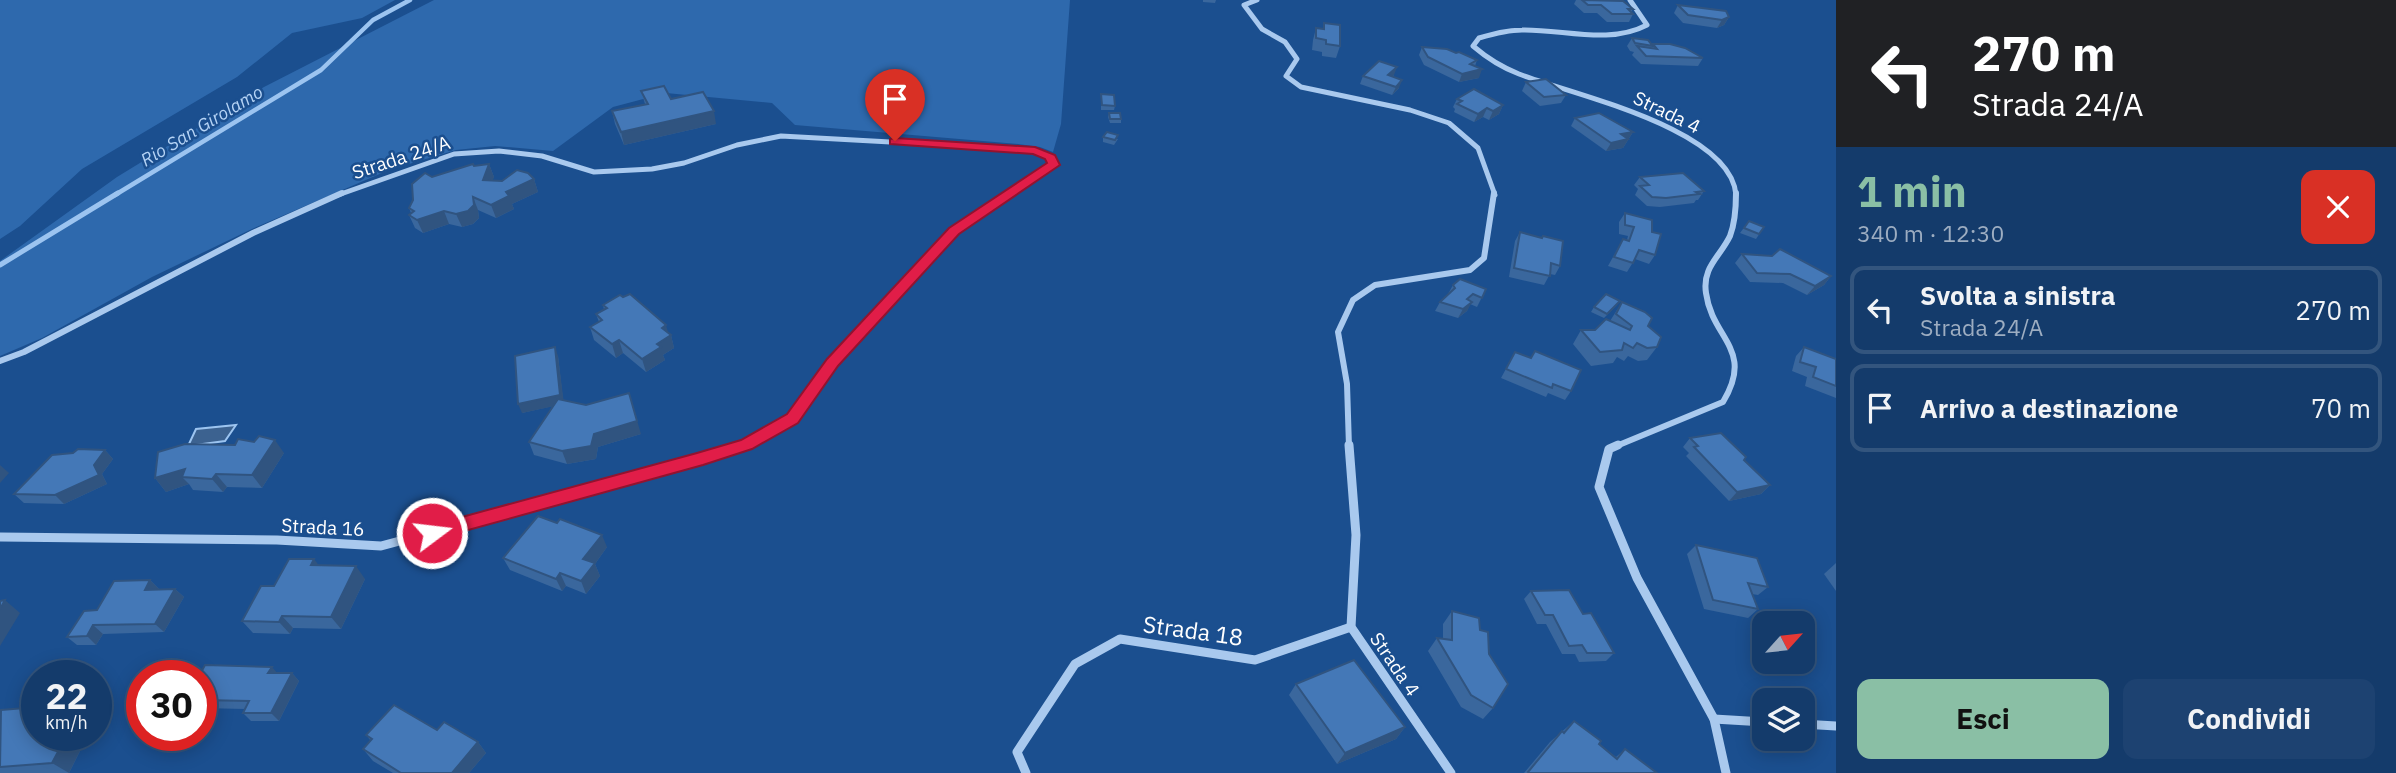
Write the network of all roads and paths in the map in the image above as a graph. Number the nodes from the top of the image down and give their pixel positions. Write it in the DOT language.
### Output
graph roads {
  1 [pos="1257,0"];
  2 [pos="1630,0"];
  3 [pos="1051,157"];
  4 [pos="0,360"];
  5 [pos="0,537"];
  6 [pos="1351,627"];
  7 [pos="1714,719"];
  8 [pos="1752,721"];
  9 [pos="1815,725"];
  10 [pos="1836,726"];
  11 [pos="1026,773"];
  12 [pos="1451,773"];
  13 [pos="1726,773"];
  1 -- 6 [label="street, Strada 4"];
  2 -- 7 [label="street, Strada 4"];
  3 -- 4 [label="street, Strada 24/A"];
  3 -- 5 [label="street, Strada 16"];
  6 -- 11 [label="street, Strada 18"];
  6 -- 12 [label="street, Strada 4"];
  7 -- 8 [label="street"];
  7 -- 13 [label="street"];
  9 -- 10 [label="street"];
}
